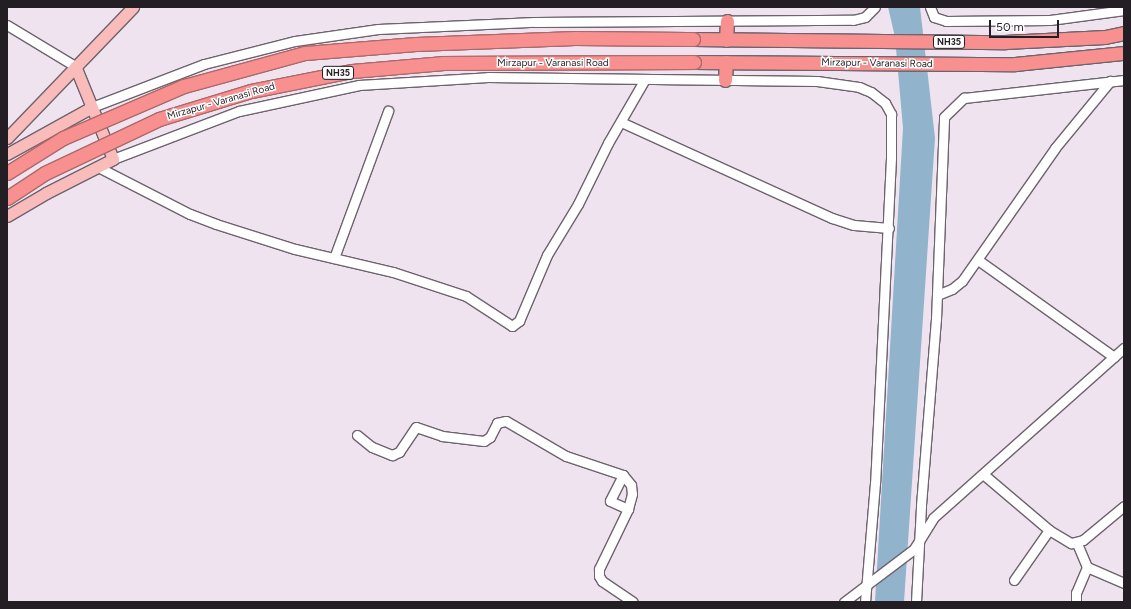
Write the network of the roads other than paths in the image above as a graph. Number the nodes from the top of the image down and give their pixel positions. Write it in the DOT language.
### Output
graph roads {
  1 [pos="133,7"];
  2 [pos="875,7"];
  3 [pos="931,10"];
  4 [pos="1124,10"];
  5 [pos="727,21"];
  6 [pos="7,25"];
  7 [pos="1124,33"];
  8 [pos="726,40"];
  9 [pos="1124,53"];
  10 [pos="726,62"];
  11 [pos="75,66"];
  12 [pos="645,79"];
  13 [pos="725,80"];
  14 [pos="1124,80"];
  15 [pos="1110,81"];
  16 [pos="92,107"];
  17 [pos="388,111"];
  18 [pos="621,122"];
  19 [pos="7,138"];
  20 [pos="7,154"];
  21 [pos="114,159"];
  22 [pos="98,167"];
  23 [pos="7,173"];
  24 [pos="7,198"];
  25 [pos="7,216"];
  26 [pos="889,228"];
  27 [pos="334,258"];
  28 [pos="978,260"];
  29 [pos="937,295"];
  30 [pos="1124,348"];
  31 [pos="1114,357"];
  32 [pos="357,435"];
  33 [pos="983,474"];
  34 [pos="623,475"];
  35 [pos="1124,506"];
  36 [pos="628,509"];
  37 [pos="1049,530"];
  38 [pos="1077,543"];
  39 [pos="916,546"];
  40 [pos="1087,568"];
  41 [pos="1014,580"];
  42 [pos="1124,583"];
  43 [pos="868,586"];
  44 [pos="633,602"];
  45 [pos="844,602"];
  46 [pos="865,602"];
  47 [pos="916,602"];
  48 [pos="1076,602"];
  1 -- 11 [label="main road"];
  2 -- 5 [label="street"];
  3 -- 4 [label="street"];
  5 -- 8 [label="highway"];
  5 -- 16 [label="street"];
  6 -- 11 [label="street"];
  7 -- 8 [label="highway, NH35"];
  8 -- 23 [label="highway, NH35, bridge"];
  9 -- 10 [label="highway, Mirzapur - Varanasi Road / NH35"];
  10 -- 13 [label="highway"];
  10 -- 24 [label="highway, Mirzapur - Varanasi Road / NH35, bridge"];
  11 -- 16 [label="main road"];
  11 -- 19 [label="main road"];
  12 -- 13 [label="street"];
  12 -- 18 [label="street"];
  12 -- 21 [label="street"];
  13 -- 26 [label="street"];
  14 -- 15 [label="street"];
  15 -- 28 [label="street"];
  15 -- 29 [label="street"];
  16 -- 20 [label="main road"];
  16 -- 21 [label="main road"];
  17 -- 27 [label="street"];
  18 -- 26 [label="street"];
  18 -- 27 [label="street"];
  21 -- 22 [label="main road"];
  22 -- 25 [label="main road"];
  22 -- 27 [label="street"];
  26 -- 43 [label="street"];
  28 -- 29 [label="street"];
  28 -- 31 [label="street"];
  29 -- 39 [label="street"];
  30 -- 31 [label="street"];
  31 -- 33 [label="street"];
  32 -- 34 [label="street"];
  33 -- 37 [label="street"];
  33 -- 39 [label="street"];
  34 -- 36 [label="street"];
  34 -- 36 [label="street"];
  35 -- 38 [label="street"];
  36 -- 44 [label="street"];
  37 -- 38 [label="street"];
  37 -- 41 [label="street"];
  38 -- 40 [label="street"];
  39 -- 43 [label="street"];
  39 -- 47 [label="street"];
  40 -- 42 [label="street"];
  40 -- 48 [label="street"];
  43 -- 45 [label="street"];
  43 -- 46 [label="street"];
}
